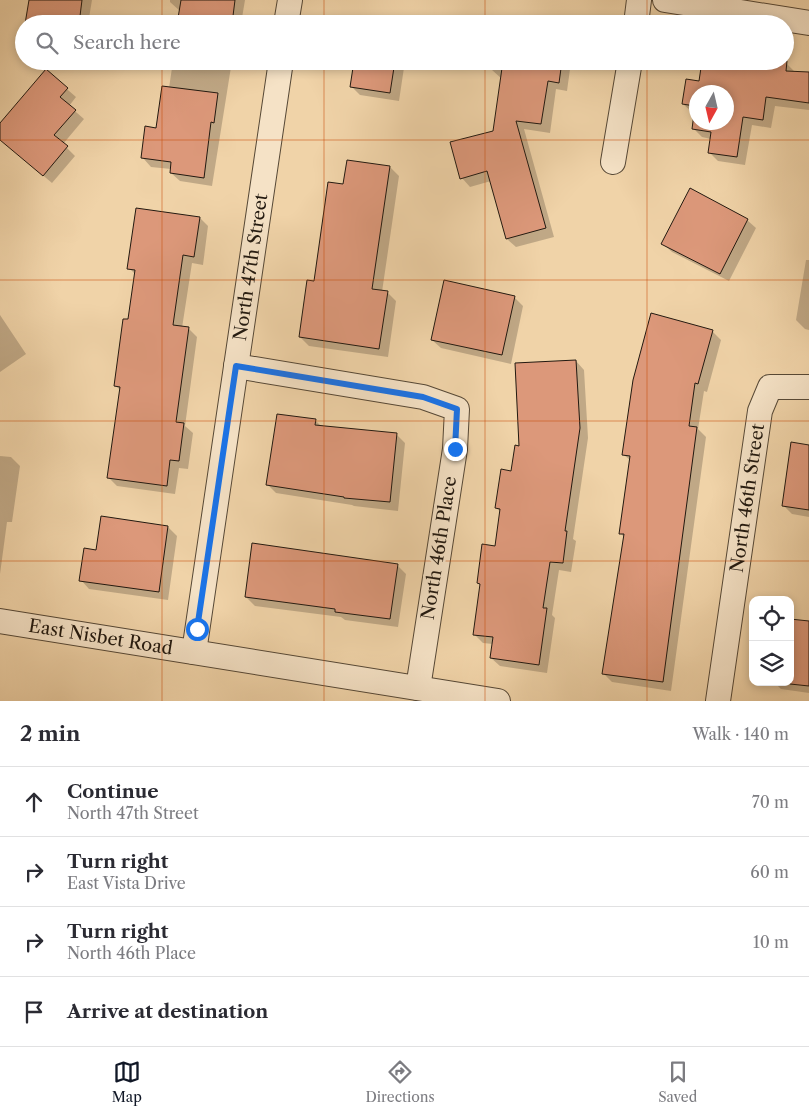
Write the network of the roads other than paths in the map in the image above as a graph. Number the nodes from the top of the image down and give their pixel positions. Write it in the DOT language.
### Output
graph roads {
  1 [pos="290,0"];
  2 [pos="639,0"];
  3 [pos="665,0"];
  4 [pos="288,15"];
  5 [pos="637,15"];
  6 [pos="759,15"];
  7 [pos="794,21"];
  8 [pos="809,23"];
  9 [pos="280,70"];
  10 [pos="628,70"];
  11 [pos="613,162"];
  12 [pos="236,366"];
  13 [pos="809,387"];
  14 [pos="0,620"];
  15 [pos="194,652"];
  16 [pos="418,688"];
  17 [pos="498,701"];
  18 [pos="718,701"];
  1 -- 4 [label="street"];
  2 -- 5 [label="street"];
  3 -- 6 [label="street"];
  7 -- 8 [label="street"];
  9 -- 12 [label="street, North 47th Street"];
  10 -- 11 [label="street"];
  12 -- 15 [label="street, North 47th Street"];
  12 -- 16 [label="street, North 46th Place"];
  13 -- 18 [label="street, North 46th Street"];
  14 -- 15 [label="street, East Nisbet Road"];
  15 -- 16 [label="street, East Nisbet Road"];
  16 -- 17 [label="street, East Nisbet Road"];
}
